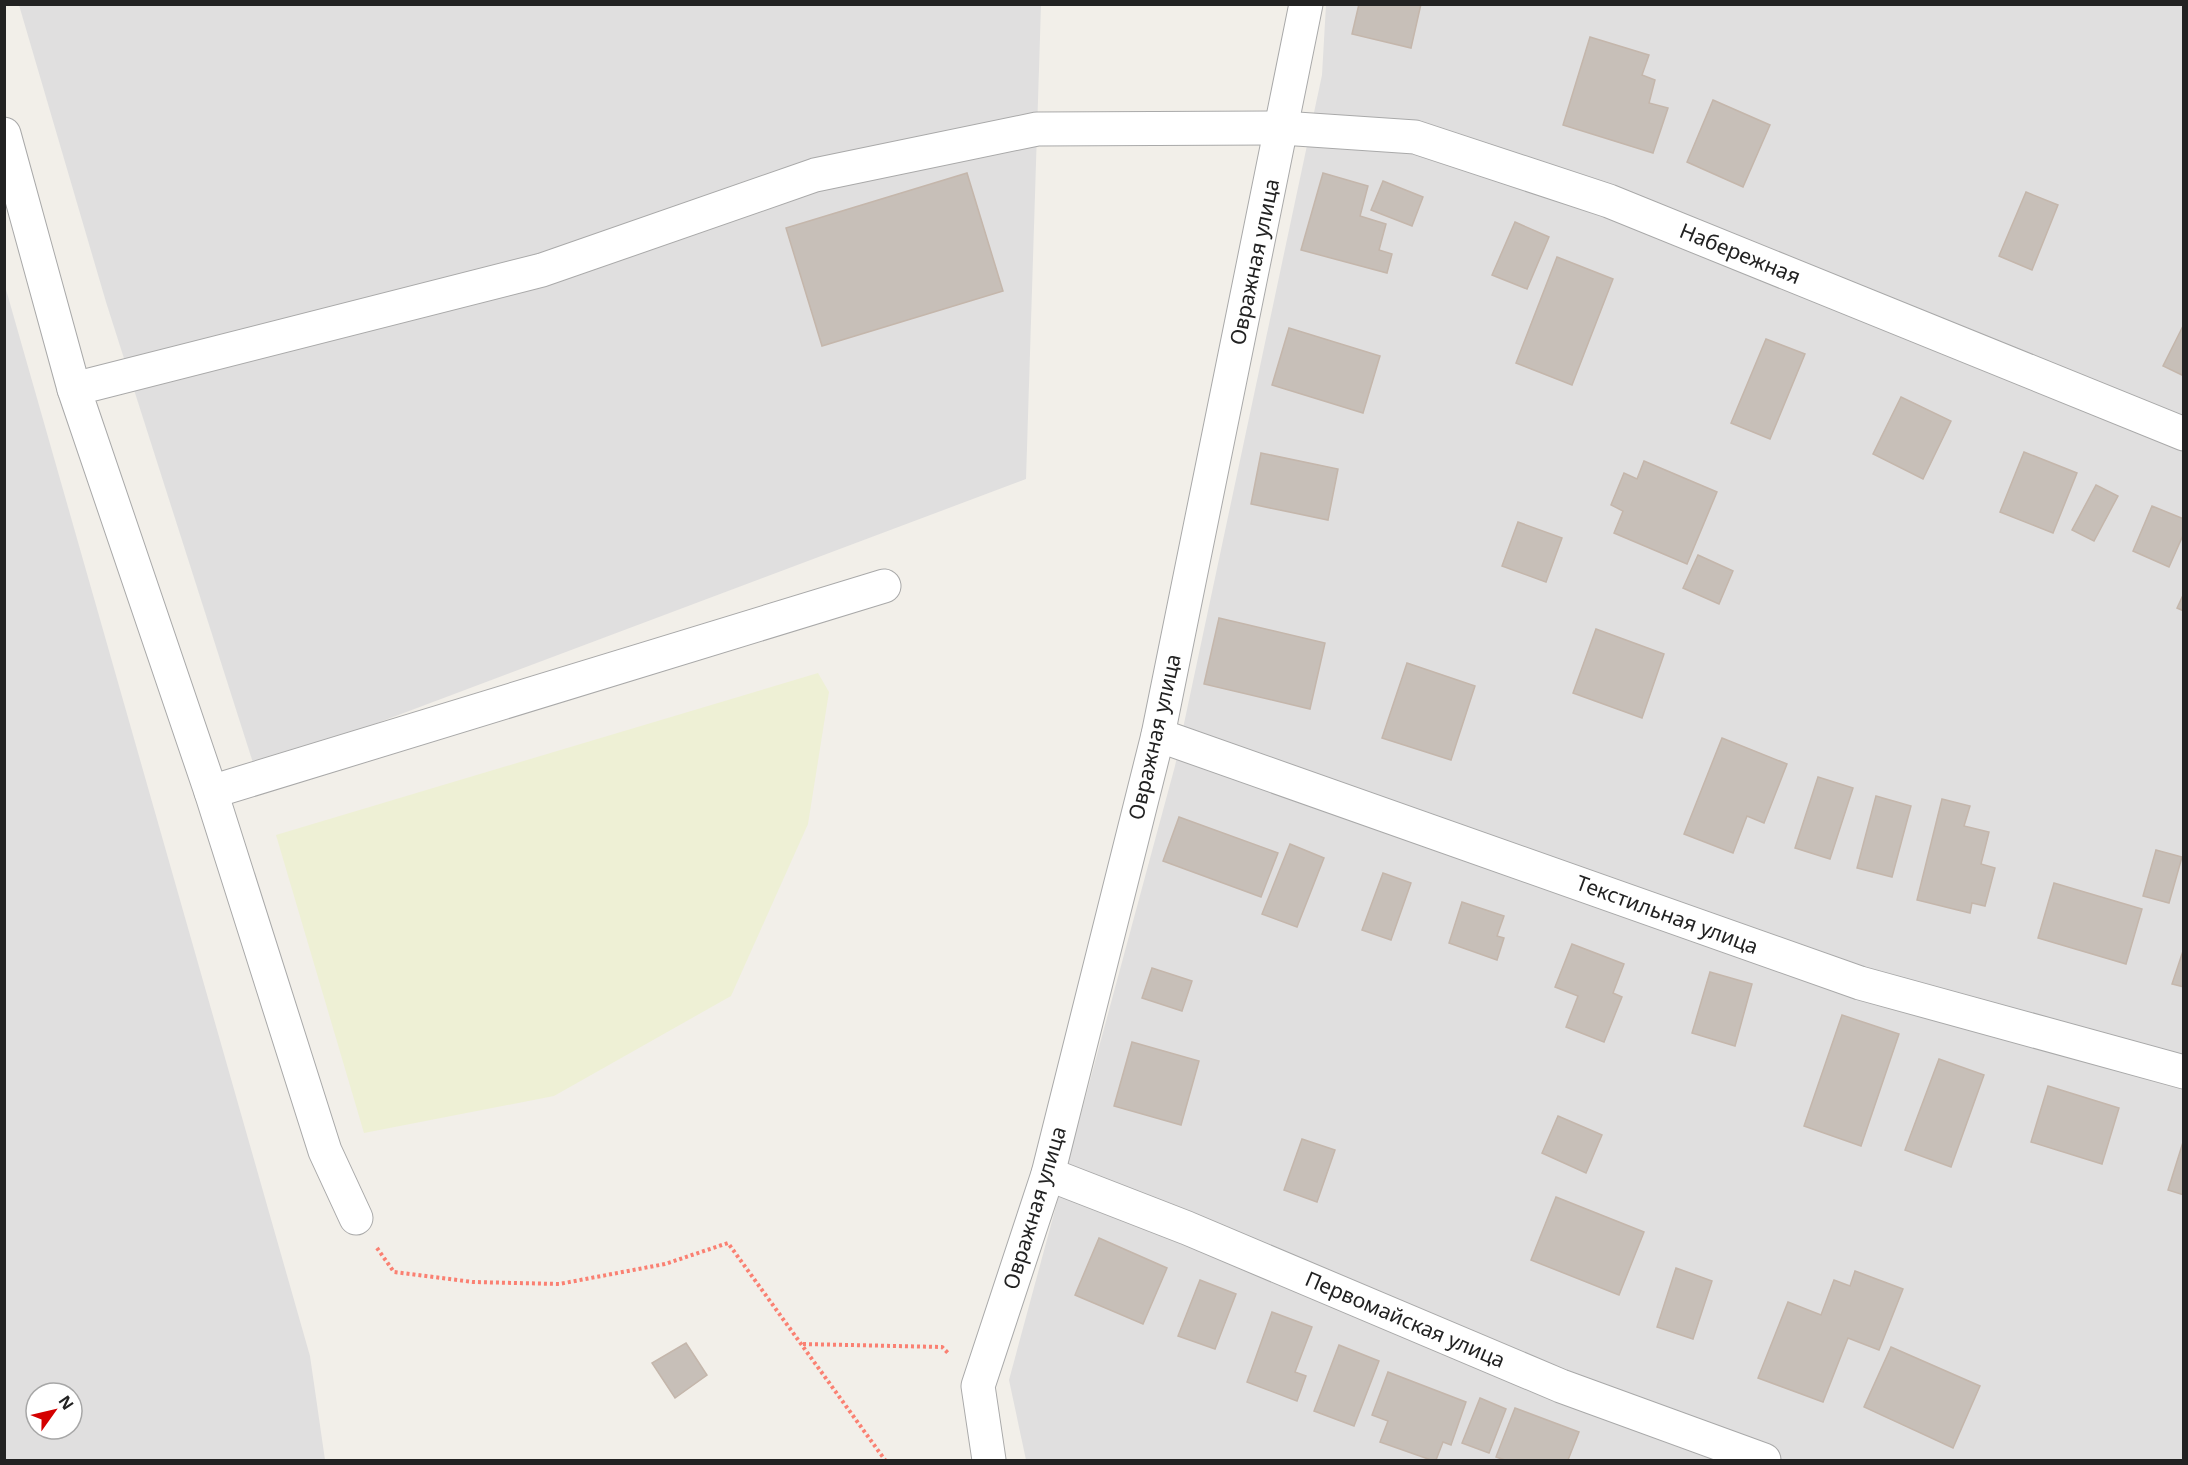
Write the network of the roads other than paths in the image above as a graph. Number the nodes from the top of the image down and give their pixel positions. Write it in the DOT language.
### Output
graph roads {
  1 [pos="1306,4"];
  2 [pos="1282,128"];
  3 [pos="4,134"];
  4 [pos="74,389"];
  5 [pos="2184,434"];
  6 [pos="884,586"];
  7 [pos="1158,735"];
  8 [pos="211,792"];
  9 [pos="2184,1072"];
  10 [pos="1048,1174"];
  11 [pos="356,1218"];
  12 [pos="989,1461"];
  13 [pos="1764,1461"];
  1 -- 2 [label="street, Овражная улица"];
  2 -- 4 [label="street, Набережная"];
  2 -- 5 [label="street, Набережная"];
  2 -- 7 [label="street, Овражная улица"];
  3 -- 4 [label="street"];
  4 -- 8 [label="street"];
  6 -- 8 [label="street"];
  7 -- 9 [label="street, Текстильная улица"];
  7 -- 10 [label="street, Овражная улица"];
  8 -- 11 [label="street"];
  10 -- 12 [label="street, Овражная улица"];
  10 -- 13 [label="street, Первомайская улица"];
}
